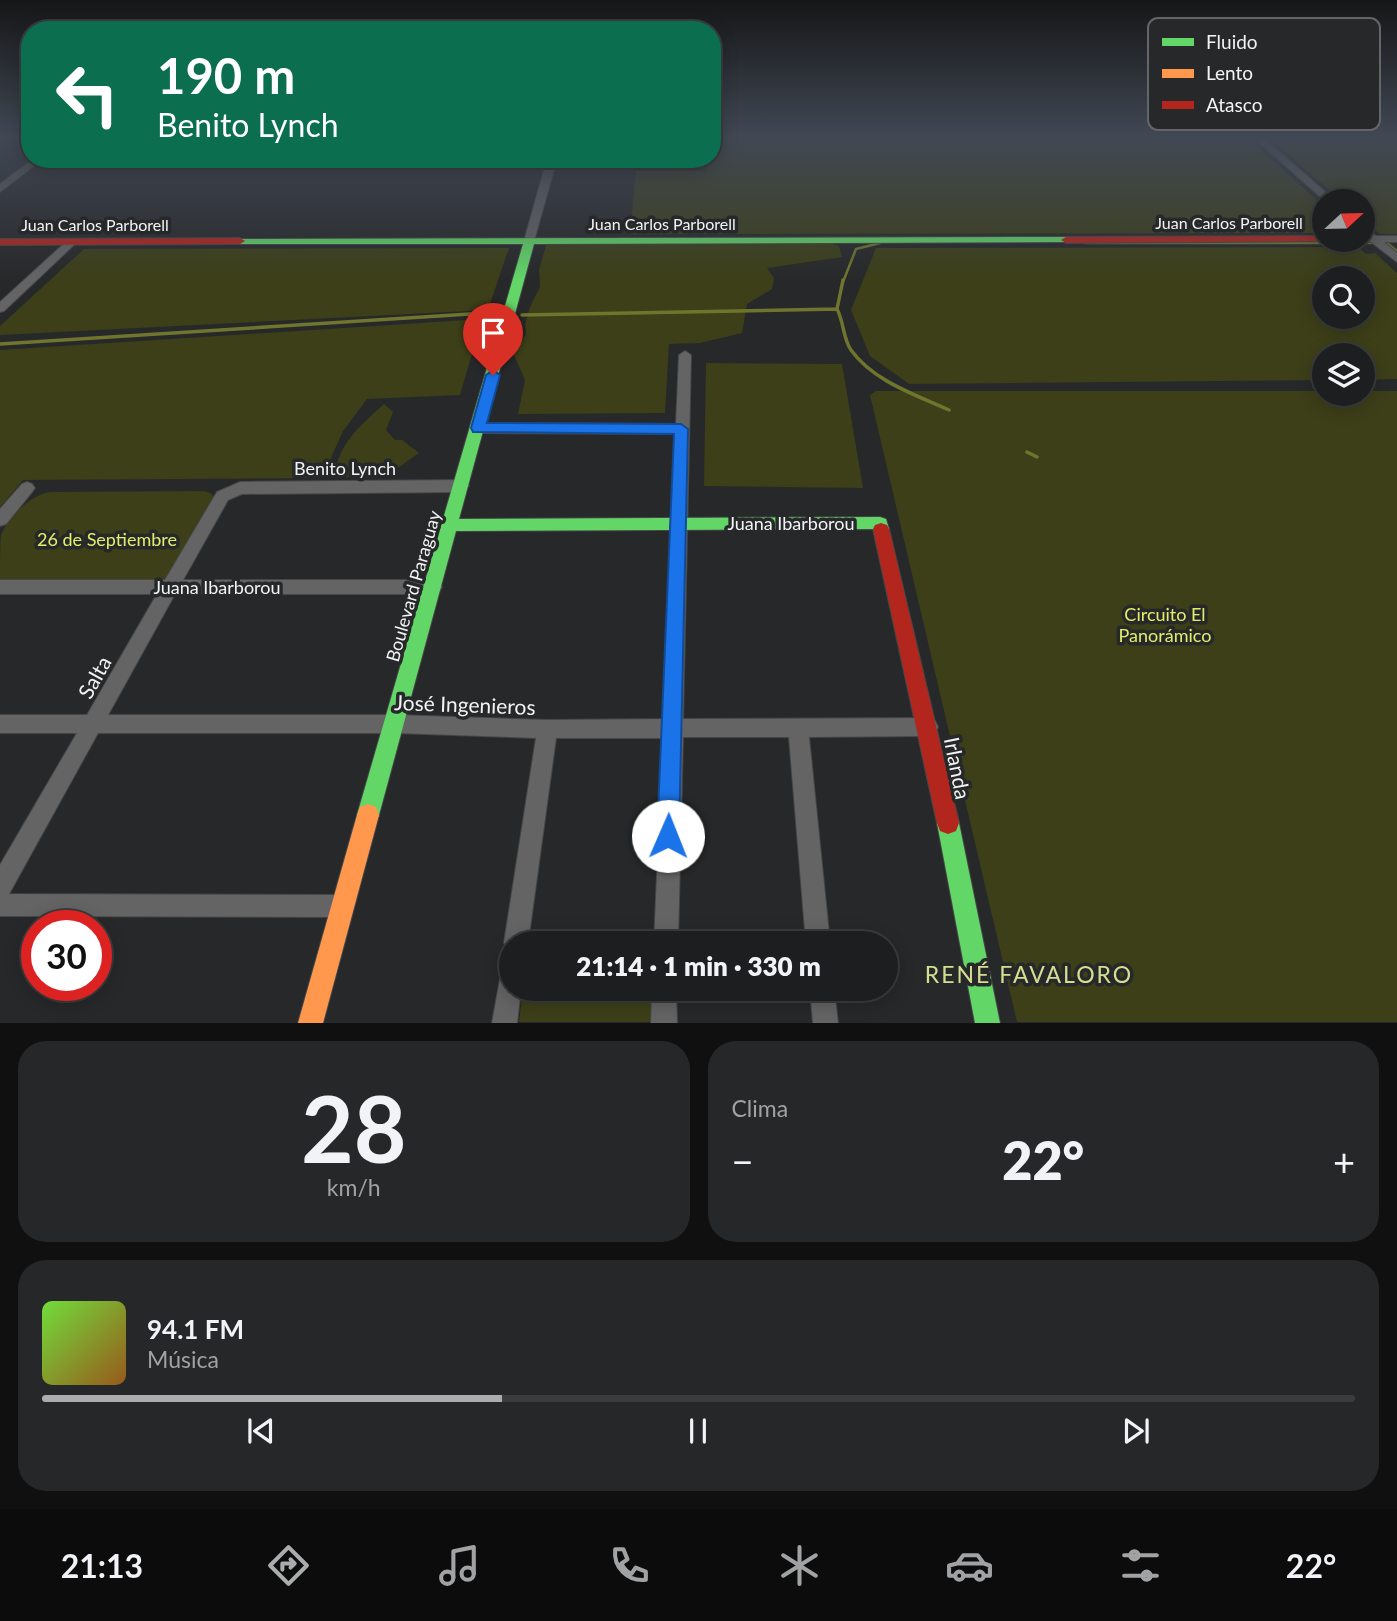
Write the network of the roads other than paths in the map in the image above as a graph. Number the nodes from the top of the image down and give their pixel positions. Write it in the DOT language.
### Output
graph roads {
  1 [pos="545,185"];
  2 [pos="1312,239"];
  3 [pos="1376,239"];
  4 [pos="1397,239"];
  5 [pos="529,241"];
  6 [pos="0,242"];
  7 [pos="72,242"];
  8 [pos="1376,245"];
  9 [pos="1397,259"];
  10 [pos="0,308"];
  11 [pos="685,355"];
  12 [pos="478,428"];
  13 [pos="681,429"];
  14 [pos="461,486"];
  15 [pos="27,488"];
  16 [pos="229,491"];
  17 [pos="0,520"];
  18 [pos="678,523"];
  19 [pos="880,523"];
  20 [pos="450,525"];
  21 [pos="0,587"];
  22 [pos="170,587"];
  23 [pos="433,587"];
  24 [pos="0,724"];
  25 [pos="93,724"];
  26 [pos="396,724"];
  27 [pos="928,727"];
  28 [pos="798,728"];
  29 [pos="547,729"];
  30 [pos="671,729"];
  31 [pos="0,887"];
  32 [pos="0,905"];
  33 [pos="342,906"];
  34 [pos="518,931"];
  35 [pos="666,931"];
  36 [pos="817,931"];
  37 [pos="507,1001"];
  38 [pos="664,1001"];
  39 [pos="823,1001"];
  40 [pos="310,1023"];
  41 [pos="504,1023"];
  42 [pos="664,1023"];
  43 [pos="825,1023"];
  44 [pos="988,1023"];
  1 -- 5 [label="street, Boulevard Paraguay"];
  2 -- 5 [label="street, Juan Carlos Parborell"];
  3 -- 4 [label="street"];
  5 -- 7 [label="street, Juan Carlos Parborell"];
  5 -- 12 [label="street, Boulevard Paraguay"];
  6 -- 7 [label="street, Juan Carlos Parborell"];
  7 -- 10 [label="street"];
  8 -- 9 [label="street"];
  11 -- 13 [label="street"];
  12 -- 13 [label="street"];
  12 -- 14 [label="street, Boulevard Paraguay"];
  13 -- 18 [label="street"];
  14 -- 16 [label="street, Benito Lynch"];
  14 -- 20 [label="street, Boulevard Paraguay"];
  15 -- 17 [label="street"];
  16 -- 22 [label="street, Salta"];
  18 -- 19 [label="street, Juana Ibarborou"];
  18 -- 20 [label="street, Juana Ibarborou"];
  18 -- 30 [label="street"];
  19 -- 27 [label="street, Irlanda"];
  20 -- 23 [label="street, Boulevard Paraguay"];
  21 -- 22 [label="street, Juana Ibarborou"];
  22 -- 23 [label="street, Juana Ibarborou"];
  22 -- 25 [label="street, Salta"];
  23 -- 26 [label="street, Boulevard Paraguay"];
  24 -- 25 [label="street, José Ingenieros"];
  25 -- 26 [label="street, José Ingenieros"];
  25 -- 31 [label="street, Salta"];
  26 -- 29 [label="street, José Ingenieros"];
  26 -- 33 [label="street, Boulevard Paraguay"];
  27 -- 28 [label="street, José Ingenieros"];
  27 -- 44 [label="street, Irlanda"];
  28 -- 30 [label="street, José Ingenieros"];
  28 -- 36 [label="street"];
  29 -- 30 [label="street, José Ingenieros"];
  29 -- 34 [label="street"];
  30 -- 35 [label="street"];
  32 -- 33 [label="street"];
  33 -- 40 [label="street, Boulevard Paraguay"];
  37 -- 41 [label="street"];
  38 -- 42 [label="street"];
  39 -- 43 [label="street"];
}
